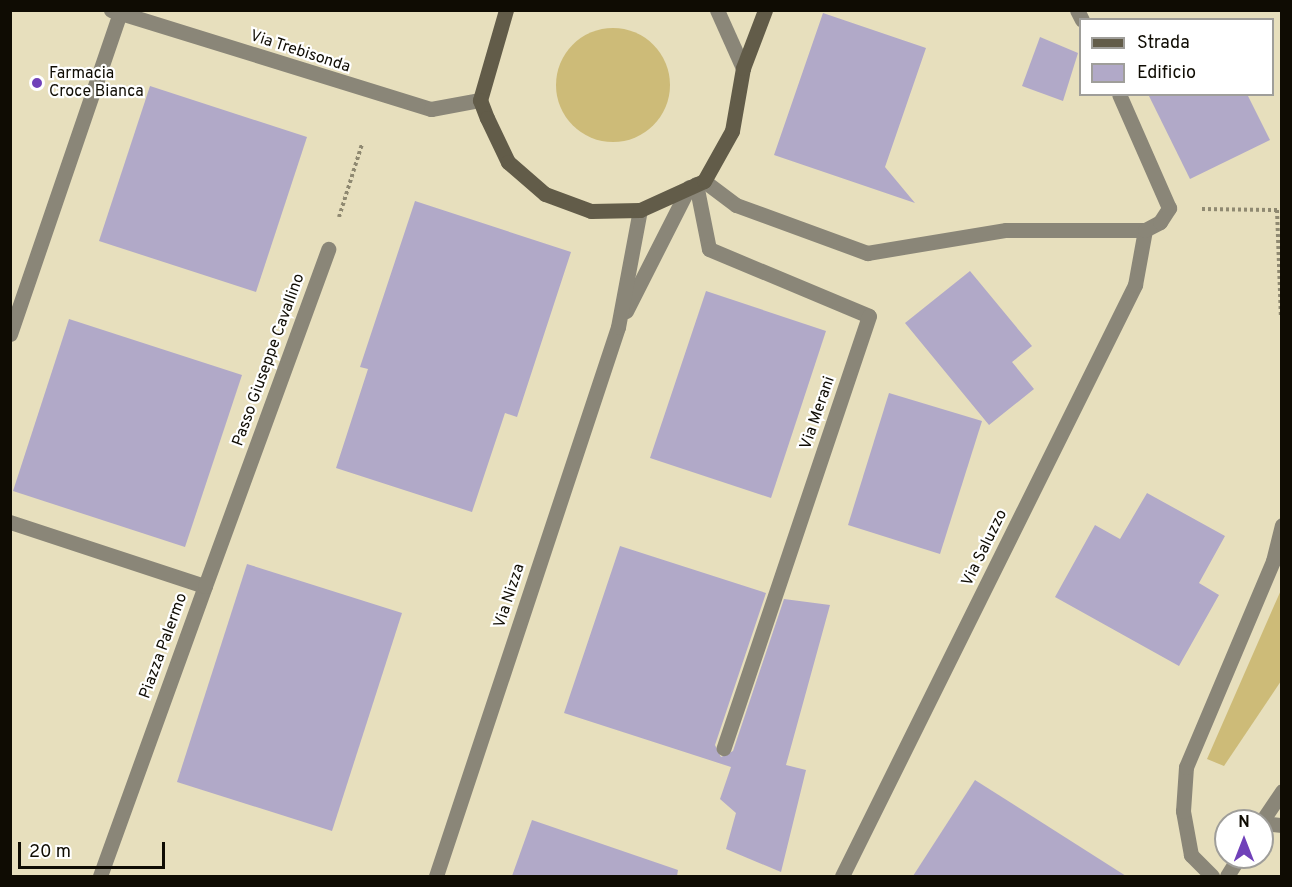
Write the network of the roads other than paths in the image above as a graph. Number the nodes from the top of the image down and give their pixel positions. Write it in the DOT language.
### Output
graph roads {
  1 [pos="506,10"];
  2 [pos="717,10"];
  3 [pos="765,10"];
  4 [pos="117,11"];
  5 [pos="743,68"];
  6 [pos="1120,96"];
  7 [pos="480,100"];
  8 [pos="696,184"];
  9 [pos="640,210"];
  10 [pos="1145,230"];
  11 [pos="328,249"];
  12 [pos="618,327"];
  13 [pos="10,334"];
  14 [pos="10,522"];
  15 [pos="1281,525"];
  16 [pos="205,586"];
  17 [pos="724,748"];
  18 [pos="1281,791"];
  19 [pos="1270,809"];
  20 [pos="100,876"];
  21 [pos="435,876"];
  22 [pos="842,876"];
  23 [pos="1212,876"];
  1 -- 7 [label="main road"];
  2 -- 5 [label="street"];
  3 -- 5 [label="main road"];
  4 -- 7 [label="street, Via Trebisonda"];
  4 -- 13 [label="street"];
  5 -- 8 [label="main road"];
  6 -- 10 [label="street"];
  7 -- 9 [label="main road"];
  8 -- 9 [label="main road"];
  8 -- 10 [label="street"];
  8 -- 12 [label="street, Via Nizza"];
  8 -- 17 [label="street, Via Merani"];
  9 -- 12 [label="street, Via Nizza"];
  10 -- 22 [label="street, Via Saluzzo"];
  11 -- 16 [label="street, Passo Giuseppe Cavallino"];
  12 -- 21 [label="street, Via Nizza"];
  14 -- 16 [label="street, Piazza Palermo"];
  15 -- 23 [label="street"];
  16 -- 20 [label="street, Piazza Palermo"];
  18 -- 19 [label="street"];
}
